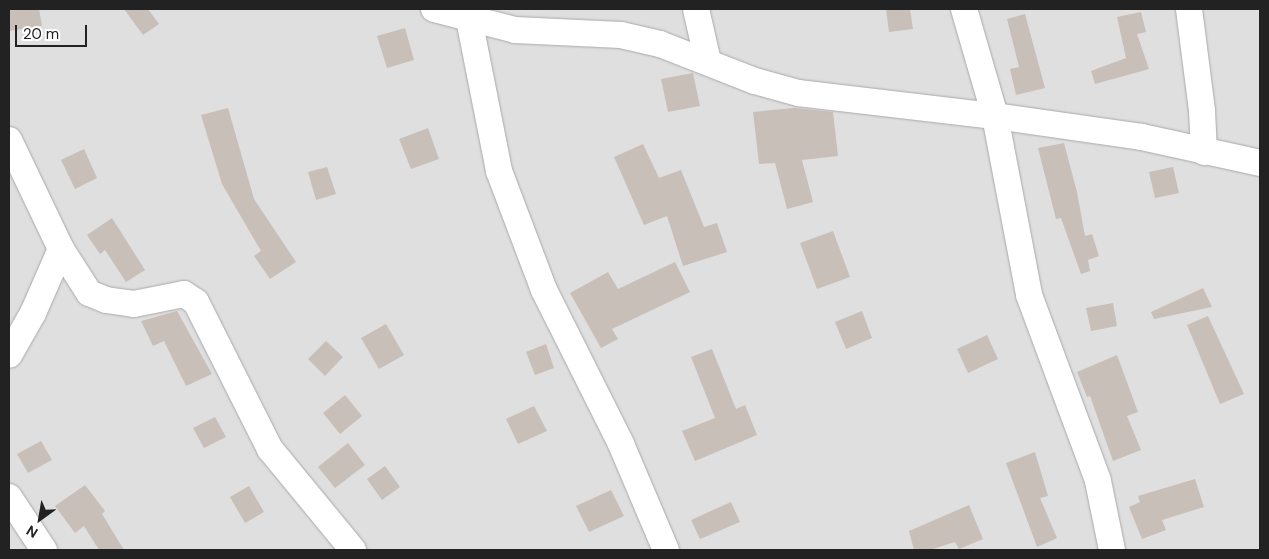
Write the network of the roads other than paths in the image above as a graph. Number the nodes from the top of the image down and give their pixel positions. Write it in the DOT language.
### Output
graph roads {
  1 [pos="434,9"];
  2 [pos="696,9"];
  3 [pos="964,9"];
  4 [pos="1189,9"];
  5 [pos="469,14"];
  6 [pos="708,62"];
  7 [pos="995,116"];
  8 [pos="9,140"];
  9 [pos="1204,152"];
  10 [pos="1260,163"];
  11 [pos="61,249"];
  12 [pos="9,355"];
  13 [pos="9,496"];
  14 [pos="44,550"];
  15 [pos="353,550"];
  16 [pos="666,550"];
  17 [pos="1112,550"];
  1 -- 5 [label="street"];
  2 -- 6 [label="street"];
  3 -- 7 [label="street"];
  4 -- 9 [label="street"];
  5 -- 6 [label="street"];
  5 -- 16 [label="street"];
  6 -- 7 [label="street"];
  7 -- 9 [label="street"];
  7 -- 17 [label="street"];
  8 -- 11 [label="street"];
  9 -- 10 [label="street"];
  11 -- 12 [label="street"];
  11 -- 15 [label="street"];
  13 -- 14 [label="street"];
}
